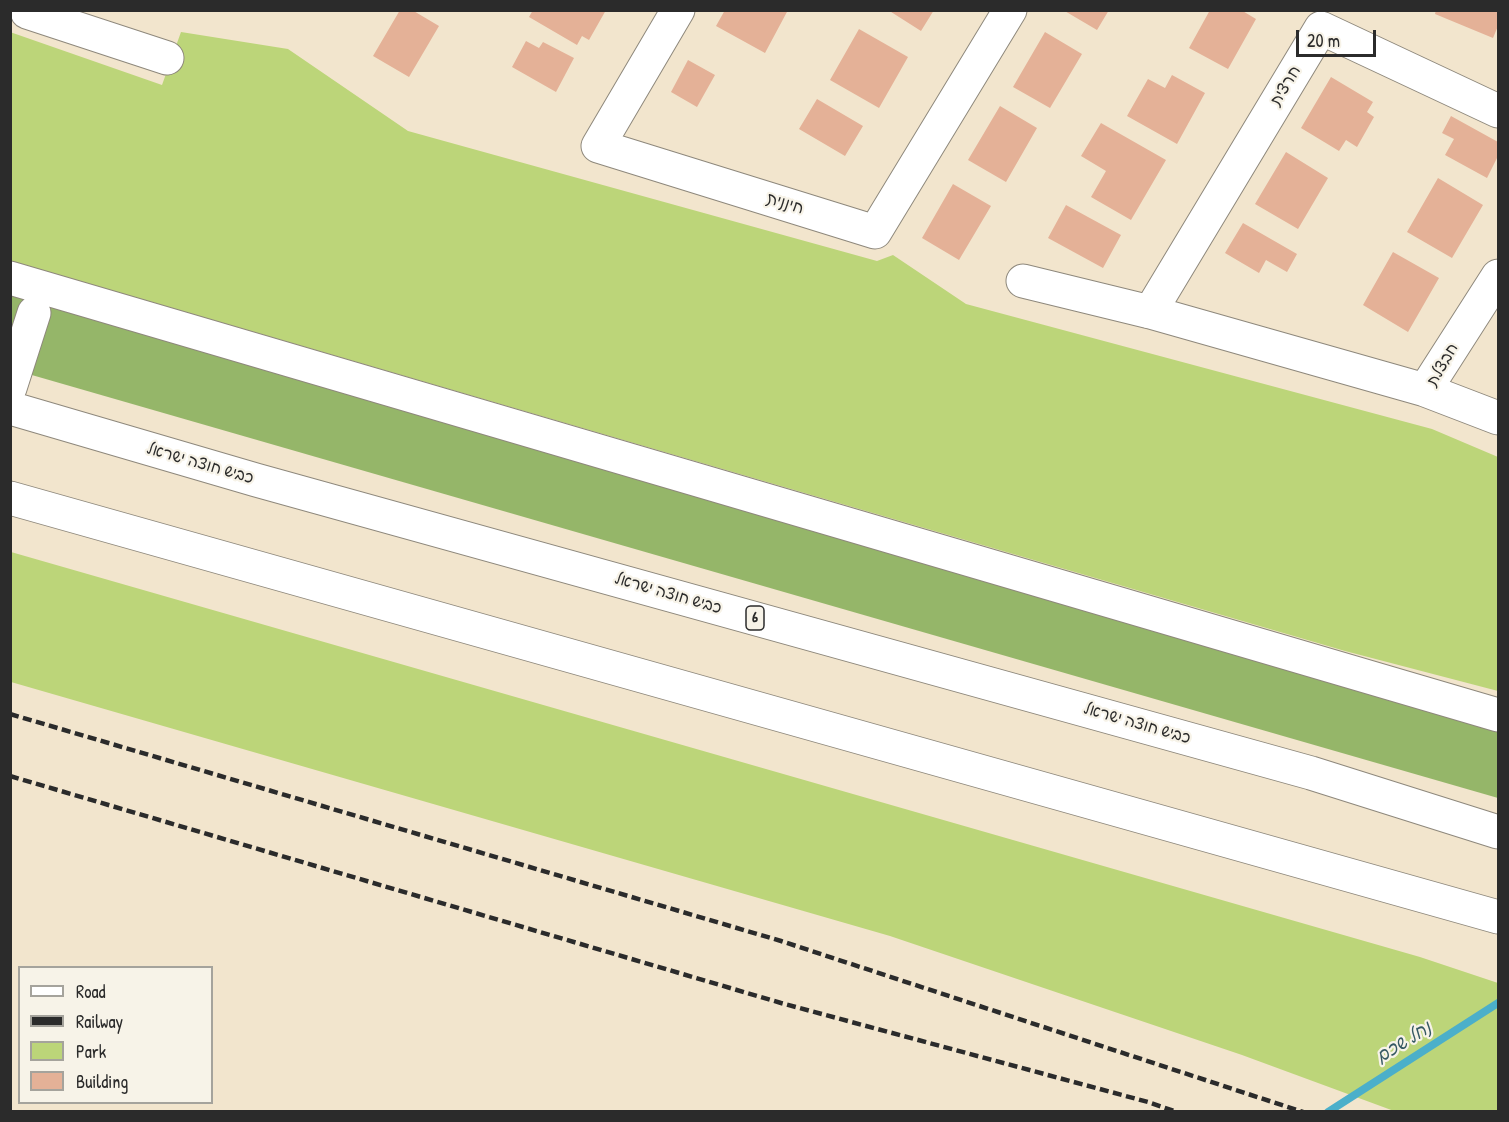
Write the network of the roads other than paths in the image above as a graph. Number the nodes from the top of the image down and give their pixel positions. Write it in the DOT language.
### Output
graph roads {
  1 [pos="27,10"];
  2 [pos="678,10"];
  3 [pos="1010,10"];
  4 [pos="167,58"];
  5 [pos="1498,111"];
  6 [pos="1498,276"];
  7 [pos="10,278"];
  8 [pos="1023,281"];
  9 [pos="1149,312"];
  10 [pos="34,313"];
  11 [pos="10,388"];
  12 [pos="1425,390"];
  13 [pos="10,408"];
  14 [pos="1498,418"];
  15 [pos="10,498"];
  16 [pos="1498,715"];
  17 [pos="1498,832"];
  18 [pos="1498,917"];
  1 -- 4 [label="main road"];
  2 -- 3 [label="main road, חיננית"];
  5 -- 9 [label="main road, חרצית"];
  6 -- 12 [label="main road, חבצלת"];
  7 -- 16 [label="main road"];
  8 -- 9 [label="main road"];
  9 -- 12 [label="main road"];
  10 -- 11 [label="main road"];
  12 -- 14 [label="main road, חבצלת"];
  13 -- 17 [label="main road, כביש חוצה ישראל / 6"];
  15 -- 18 [label="main road"];
}
